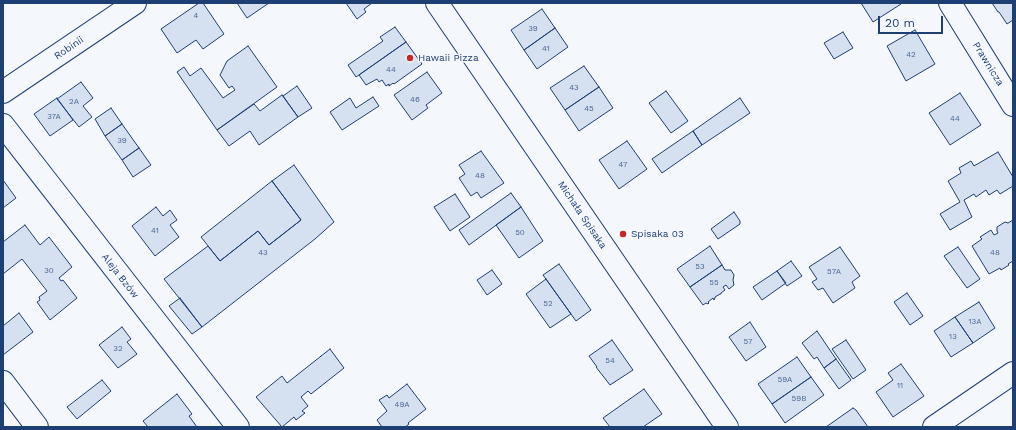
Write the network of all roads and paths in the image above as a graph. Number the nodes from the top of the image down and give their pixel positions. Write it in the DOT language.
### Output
graph roads {
  1 [pos="135,3"];
  2 [pos="437,3"];
  3 [pos="950,3"];
  4 [pos="3,92"];
  5 [pos="1013,105"];
  6 [pos="3,125"];
  7 [pos="1013,373"];
  8 [pos="3,382"];
  9 [pos="38,427"];
  10 [pos="238,427"];
  11 [pos="727,427"];
  12 [pos="934,427"];
  1 -- 4 [label="street, Robinii"];
  2 -- 11 [label="street, Michała Spisaka"];
  3 -- 5 [label="street, Prawnicza"];
  6 -- 10 [label="street, Aleja Bzów"];
  7 -- 12 [label="street"];
  8 -- 9 [label="street"];
}
